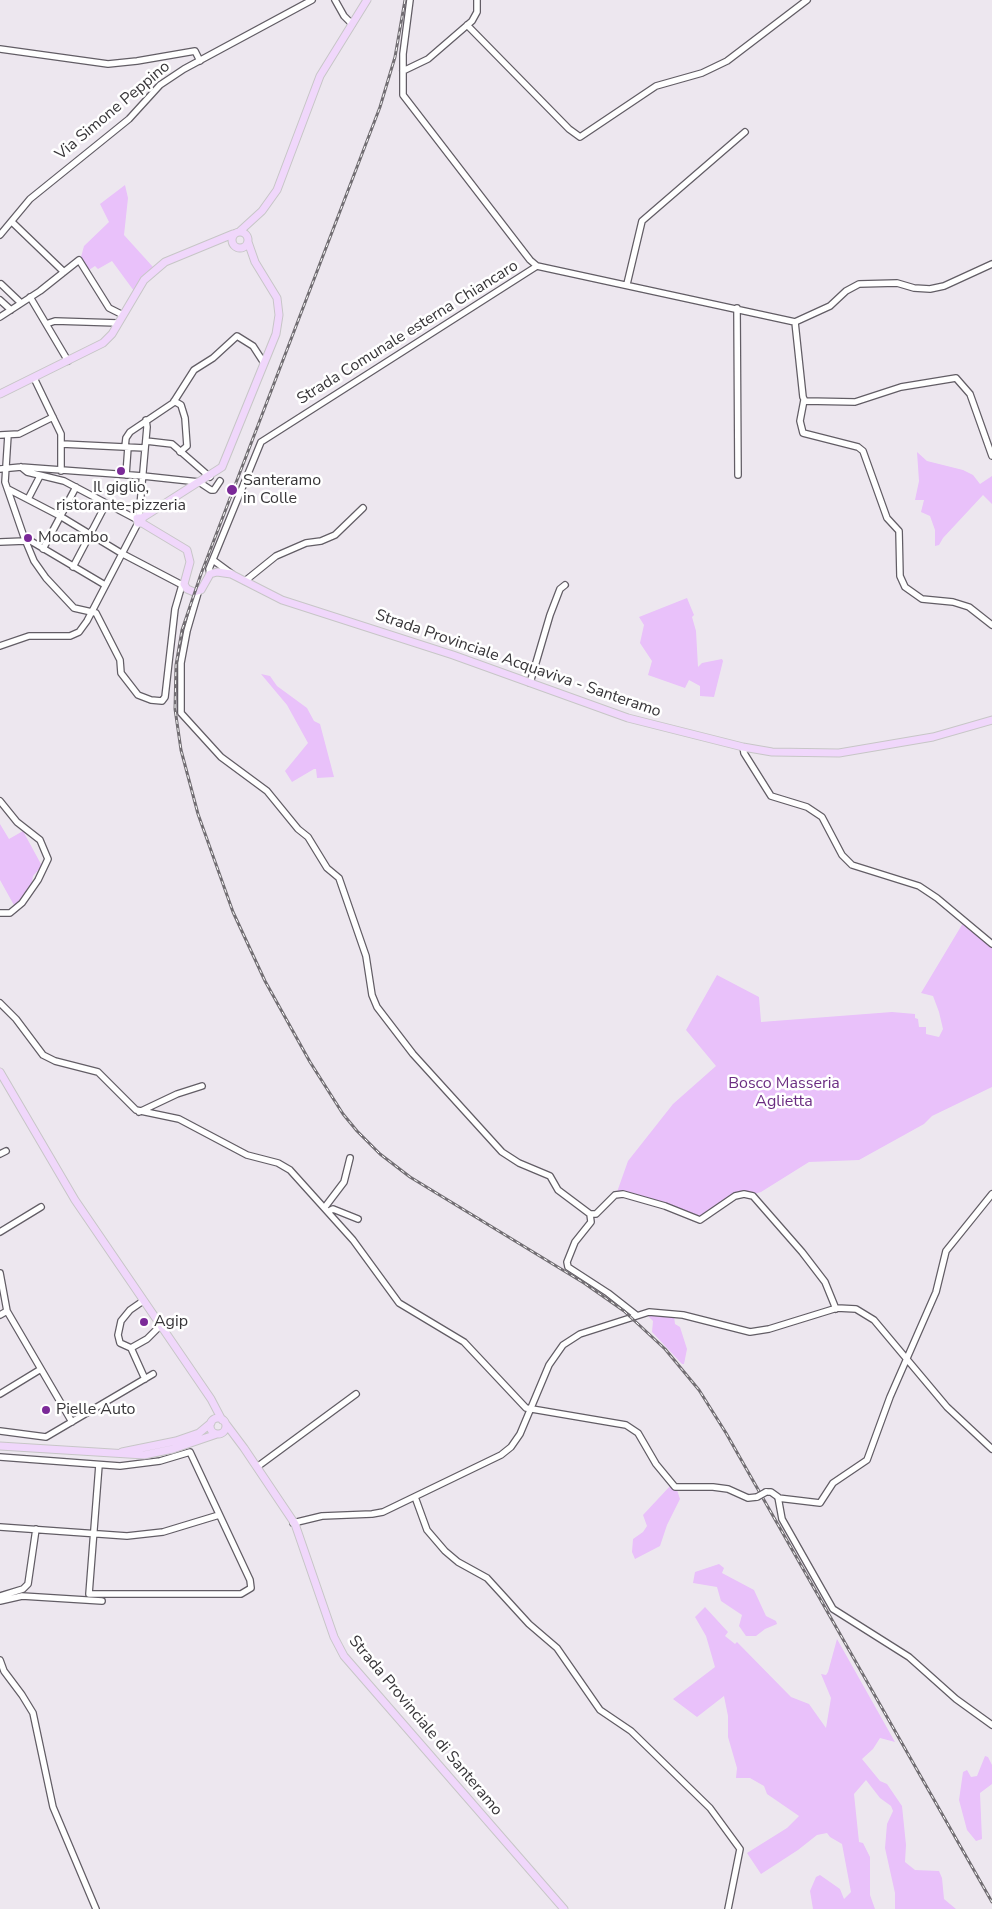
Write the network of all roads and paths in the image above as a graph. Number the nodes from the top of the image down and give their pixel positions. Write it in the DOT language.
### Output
graph roads {
  1 [pos="312,0"];
  2 [pos="335,0"];
  3 [pos="367,0"];
  4 [pos="410,0"];
  5 [pos="477,0"];
  6 [pos="807,0"];
  7 [pos="352,24"];
  8 [pos="468,25"];
  9 [pos="0,49"];
  10 [pos="200,61"];
  11 [pos="403,71"];
  12 [pos="745,132"];
  13 [pos="253,220"];
  14 [pos="12,222"];
  15 [pos="236,233"];
  16 [pos="0,235"];
  17 [pos="248,241"];
  18 [pos="218,242"];
  19 [pos="236,247"];
  20 [pos="255,262"];
  21 [pos="992,264"];
  22 [pos="537,266"];
  23 [pos="64,272"];
  24 [pos="1,284"];
  25 [pos="627,284"];
  26 [pos="30,297"];
  27 [pos="0,300"];
  28 [pos="21,303"];
  29 [pos="737,308"];
  30 [pos="11,310"];
  31 [pos="123,315"];
  32 [pos="0,318"];
  33 [pos="795,322"];
  34 [pos="118,323"];
  35 [pos="46,324"];
  36 [pos="68,361"];
  37 [pos="264,363"];
  38 [pos="34,378"];
  39 [pos="1,393"];
  40 [pos="804,400"];
  41 [pos="173,402"];
  42 [pos="53,417"];
  43 [pos="146,420"];
  44 [pos="8,434"];
  45 [pos="0,435"];
  46 [pos="62,444"];
  47 [pos="146,444"];
  48 [pos="127,447"];
  49 [pos="180,452"];
  50 [pos="992,456"];
  51 [pos="22,467"];
  52 [pos="3,468"];
  53 [pos="61,471"];
  54 [pos="126,475"];
  55 [pos="738,475"];
  56 [pos="40,476"];
  57 [pos="143,476"];
  58 [pos="210,477"];
  59 [pos="220,481"];
  60 [pos="3,482"];
  61 [pos="199,482"];
  62 [pos="76,487"];
  63 [pos="8,489"];
  64 [pos="28,499"];
  65 [pos="106,504"];
  66 [pos="363,508"];
  67 [pos="60,516"];
  68 [pos="140,520"];
  69 [pos="90,534"];
  70 [pos="24,539"];
  71 [pos="0,542"];
  72 [pos="43,549"];
  73 [pos="121,553"];
  74 [pos="213,560"];
  75 [pos="73,566"];
  76 [pos="210,574"];
  77 [pos="232,574"];
  78 [pos="245,581"];
  79 [pos="105,585"];
  80 [pos="183,585"];
  81 [pos="565,585"];
  82 [pos="198,592"];
  83 [pos="92,611"];
  84 [pos="992,625"];
  85 [pos="0,646"];
  86 [pos="530,682"];
  87 [pos="992,720"];
  88 [pos="743,747"];
  89 [pos="0,801"];
  90 [pos="0,913"];
  91 [pos="992,944"];
  92 [pos="0,1004"];
  93 [pos="0,1072"];
  94 [pos="202,1086"];
  95 [pos="139,1112"];
  96 [pos="350,1158"];
  97 [pos="992,1194"];
  98 [pos="41,1207"];
  99 [pos="327,1209"];
  100 [pos="590,1214"];
  101 [pos="358,1219"];
  102 [pos="0,1232"];
  103 [pos="0,1273"];
  104 [pos="143,1301"];
  105 [pos="836,1309"];
  106 [pos="7,1311"];
  107 [pos="0,1314"];
  108 [pos="636,1315"];
  109 [pos="160,1326"];
  110 [pos="131,1348"];
  111 [pos="907,1360"];
  112 [pos="42,1369"];
  113 [pos="153,1374"];
  114 [pos="145,1379"];
  115 [pos="200,1384"];
  116 [pos="0,1394"];
  117 [pos="356,1394"];
  118 [pos="530,1410"];
  119 [pos="72,1422"];
  120 [pos="224,1422"];
  121 [pos="211,1423"];
  122 [pos="0,1431"];
  123 [pos="218,1434"];
  124 [pos="2,1445"];
  125 [pos="992,1449"];
  126 [pos="109,1454"];
  127 [pos="0,1456"];
  128 [pos="99,1465"];
  129 [pos="256,1466"];
  130 [pos="415,1497"];
  131 [pos="778,1498"];
  132 [pos="220,1515"];
  133 [pos="294,1522"];
  134 [pos="0,1527"];
  135 [pos="36,1530"];
  136 [pos="94,1534"];
  137 [pos="24,1592"];
  138 [pos="0,1596"];
  139 [pos="0,1601"];
  140 [pos="102,1601"];
  141 [pos="0,1660"];
  142 [pos="992,1725"];
  143 [pos="96,1909"];
  144 [pos="564,1909"];
  145 [pos="728,1909"];
  1 -- 10 [label="street, Via Simone Peppino"];
  2 -- 7 [label="street"];
  3 -- 7 [label="main road"];
  4 -- 11 [label="street"];
  5 -- 8 [label="street"];
  6 -- 8 [label="street"];
  7 -- 13 [label="main road"];
  8 -- 11 [label="street"];
  9 -- 10 [label="street"];
  10 -- 14 [label="street, Via Simone Peppino"];
  11 -- 22 [label="street"];
  12 -- 25 [label="street"];
  13 -- 15 [label="main road"];
  13 -- 17 [label="main road"];
  14 -- 16 [label="street, Via Simone Peppino"];
  14 -- 23 [label="street"];
  15 -- 17 [label="main road"];
  15 -- 18 [label="main road"];
  15 -- 19 [label="main road"];
  17 -- 19 [label="main road"];
  17 -- 20 [label="main road"];
  18 -- 19 [label="main road"];
  18 -- 31 [label="main road"];
  19 -- 20 [label="main road"];
  20 -- 37 [label="main road"];
  21 -- 33 [label="street"];
  22 -- 25 [label="street, Strada Comunale esterna Chiancaro"];
  22 -- 74 [label="street, Strada Comunale esterna Chiancaro"];
  23 -- 26 [label="street"];
  23 -- 31 [label="street"];
  24 -- 28 [label="street"];
  25 -- 29 [label="street, Strada Comunale esterna Chiancaro"];
  26 -- 28 [label="street"];
  26 -- 35 [label="street"];
  27 -- 30 [label="street"];
  28 -- 30 [label="street"];
  29 -- 33 [label="street, Strada Comunale esterna Chiancaro"];
  29 -- 55 [label="street"];
  30 -- 32 [label="street"];
  31 -- 34 [label="main road"];
  33 -- 40 [label="street"];
  34 -- 35 [label="street"];
  34 -- 36 [label="main road"];
  35 -- 36 [label="street"];
  36 -- 38 [label="main road"];
  37 -- 41 [label="street"];
  37 -- 58 [label="main road"];
  38 -- 39 [label="main road"];
  38 -- 42 [label="street"];
  40 -- 50 [label="street"];
  40 -- 84 [label="street"];
  41 -- 43 [label="street"];
  41 -- 49 [label="street"];
  42 -- 44 [label="street"];
  42 -- 46 [label="street"];
  43 -- 47 [label="street"];
  43 -- 48 [label="street"];
  44 -- 45 [label="street"];
  44 -- 52 [label="street"];
  46 -- 48 [label="street"];
  46 -- 53 [label="street"];
  47 -- 48 [label="street"];
  47 -- 49 [label="street"];
  47 -- 57 [label="street"];
  48 -- 54 [label="street"];
  49 -- 58 [label="street"];
  51 -- 52 [label="street"];
  51 -- 53 [label="street"];
  51 -- 56 [label="street"];
  52 -- 60 [label="street"];
  53 -- 54 [label="street"];
  54 -- 57 [label="street"];
  56 -- 62 [label="street"];
  56 -- 64 [label="street"];
  57 -- 61 [label="street"];
  57 -- 68 [label="street"];
  58 -- 61 [label="main road"];
  59 -- 61 [label="street"];
  60 -- 63 [label="street"];
  61 -- 68 [label="main road"];
  62 -- 65 [label="street"];
  62 -- 67 [label="street"];
  63 -- 64 [label="street"];
  63 -- 70 [label="street"];
  64 -- 67 [label="street"];
  65 -- 68 [label="street"];
  65 -- 69 [label="street"];
  66 -- 78 [label="street"];
  67 -- 69 [label="street"];
  67 -- 72 [label="street"];
  68 -- 73 [label="street"];
  68 -- 80 [label="main road"];
  69 -- 73 [label="street"];
  69 -- 75 [label="street"];
  70 -- 71 [label="street"];
  70 -- 72 [label="street"];
  70 -- 83 [label="street"];
  72 -- 75 [label="street"];
  73 -- 79 [label="street"];
  73 -- 80 [label="street"];
  74 -- 76 [label="street, Strada Comunale esterna Chiancaro"];
  74 -- 77 [label="street"];
  75 -- 79 [label="street"];
  76 -- 77 [label="main road"];
  76 -- 82 [label="main road"];
  77 -- 78 [label="main road, Strada Provinciale Acquaviva - Santeramo"];
  78 -- 86 [label="main road, Strada Provinciale Acquaviva - Santeramo"];
  79 -- 83 [label="street"];
  80 -- 82 [label="main road"];
  80 -- 83 [label="street"];
  81 -- 86 [label="street"];
  82 -- 100 [label="street"];
  83 -- 85 [label="street"];
  86 -- 88 [label="main road, Strada Provinciale Acquaviva - Santeramo"];
  87 -- 88 [label="main road, Strada Provinciale Acquaviva - Santeramo"];
  88 -- 91 [label="street"];
  89 -- 90 [label="street"];
  92 -- 95 [label="street"];
  93 -- 104 [label="main road"];
  94 -- 95 [label="street"];
  95 -- 99 [label="street"];
  96 -- 99 [label="street"];
  97 -- 111 [label="street"];
  98 -- 102 [label="street"];
  99 -- 101 [label="street"];
  99 -- 118 [label="street"];
  100 -- 105 [label="street"];
  100 -- 108 [label="street"];
  103 -- 106 [label="street"];
  104 -- 109 [label="main road"];
  104 -- 110 [label="street"];
  105 -- 108 [label="street"];
  105 -- 111 [label="street"];
  106 -- 107 [label="street"];
  106 -- 112 [label="street"];
  108 -- 118 [label="street"];
  109 -- 110 [label="street"];
  109 -- 115 [label="main road"];
  110 -- 114 [label="street"];
  111 -- 125 [label="street"];
  111 -- 131 [label="street"];
  112 -- 116 [label="street"];
  112 -- 119 [label="street"];
  113 -- 114 [label="street"];
  114 -- 119 [label="street"];
  115 -- 120 [label="main road"];
  115 -- 121 [label="main road"];
  117 -- 129 [label="street"];
  118 -- 130 [label="street"];
  118 -- 131 [label="street, bridge"];
  119 -- 122 [label="street"];
  120 -- 121 [label="main road"];
  120 -- 123 [label="main road"];
  120 -- 129 [label="main road"];
  121 -- 123 [label="main road"];
  121 -- 126 [label="main road"];
  123 -- 126 [label="main road"];
  123 -- 129 [label="main road"];
  124 -- 126 [label="main road"];
  127 -- 128 [label="street"];
  128 -- 132 [label="street"];
  128 -- 136 [label="street"];
  129 -- 133 [label="main road, Strada Provinciale di Santeramo"];
  130 -- 133 [label="street"];
  130 -- 145 [label="street"];
  131 -- 142 [label="street"];
  132 -- 136 [label="street"];
  132 -- 136 [label="street"];
  133 -- 144 [label="main road, Strada Provinciale di Santeramo"];
  134 -- 135 [label="street"];
  135 -- 136 [label="street"];
  135 -- 137 [label="street"];
  137 -- 138 [label="street"];
  137 -- 139 [label="street"];
  137 -- 140 [label="street"];
  141 -- 143 [label="street"];
}
